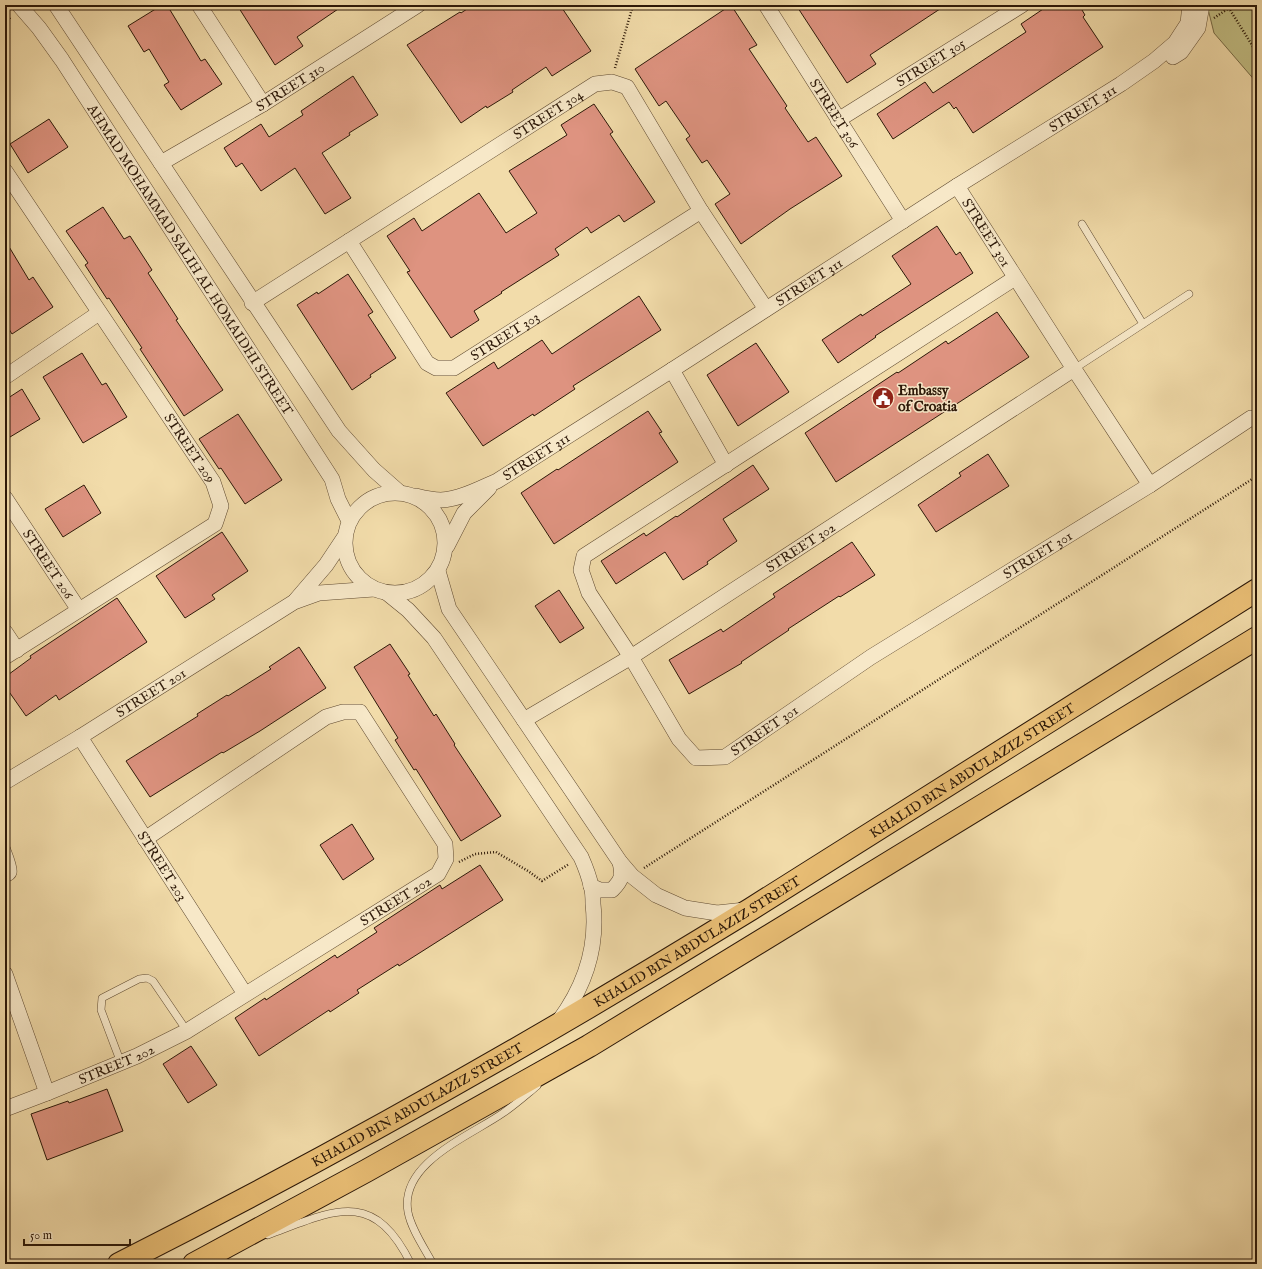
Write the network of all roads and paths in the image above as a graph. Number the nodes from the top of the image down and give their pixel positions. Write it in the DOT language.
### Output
graph roads {
  1 [pos="56,5"];
  2 [pos="199,5"];
  3 [pos="418,5"];
  4 [pos="633,5"];
  5 [pos="766,5"];
  6 [pos="1022,5"];
  7 [pos="1190,5"];
  8 [pos="1202,5"];
  9 [pos="1227,5"];
  10 [pos="16,8"];
  11 [pos="5,33"];
  12 [pos="1257,53"];
  13 [pos="612,82"];
  14 [pos="1122,84"];
  15 [pos="264,104"];
  16 [pos="838,120"];
  17 [pos="161,163"];
  18 [pos="5,171"];
  19 [pos="957,186"];
  20 [pos="701,211"];
  21 [pos="903,220"];
  22 [pos="1082,224"];
  23 [pos="349,241"];
  24 [pos="1015,278"];
  25 [pos="1189,294"];
  26 [pos="252,303"];
  27 [pos="766,309"];
  28 [pos="99,313"];
  29 [pos="1143,324"];
  30 [pos="1074,369"];
  31 [pos="672,370"];
  32 [pos="5,378"];
  33 [pos="1251,418"];
  34 [pos="726,465"];
  35 [pos="1257,476"];
  36 [pos="497,481"];
  37 [pos="1150,485"];
  38 [pos="399,492"];
  39 [pos="416,496"];
  40 [pos="5,498"];
  41 [pos="349,521"];
  42 [pos="344,538"];
  43 [pos="446,548"];
  44 [pos="438,570"];
  45 [pos="1257,590"];
  46 [pos="381,591"];
  47 [pos="294,602"];
  48 [pos="79,610"];
  49 [pos="5,632"];
  50 [pos="1257,638"];
  51 [pos="11,654"];
  52 [pos="631,656"];
  53 [pos="524,720"];
  54 [pos="80,737"];
  55 [pos="7,777"];
  56 [pos="145,839"];
  57 [pos="5,844"];
  58 [pos="581,857"];
  59 [pos="620,862"];
  60 [pos="438,874"];
  61 [pos="632,876"];
  62 [pos="5,879"];
  63 [pos="591,886"];
  64 [pos="750,910"];
  65 [pos="5,974"];
  66 [pos="245,994"];
  67 [pos="555,1026"];
  68 [pos="187,1031"];
  69 [pos="589,1046"];
  70 [pos="121,1063"];
  71 [pos="47,1093"];
  72 [pos="5,1109"];
  73 [pos="198,1262"];
  74 [pos="119,1264"];
  75 [pos="411,1264"];
  76 [pos="433,1264"];
  1 -- 17 [label="street, AHMAD MOHAMMAD SALIH AL HOMAIDHI STREET"];
  2 -- 15 [label="street"];
  3 -- 15 [label="street, STREET 310"];
  4 -- 13 [label="path"];
  5 -- 16 [label="street, STREET 306"];
  6 -- 16 [label="street, STREET 305"];
  7 -- 14 [label="street, STREET 311"];
  8 -- 14 [label="street, STREET 311"];
  9 -- 12 [label="path"];
  10 -- 11 [label="path"];
  10 -- 41 [label="street, AHMAD MOHAMMAD SALIH AL HOMAIDHI STREET"];
  13 -- 20 [label="street"];
  13 -- 23 [label="street, STREET 304"];
  14 -- 19 [label="street, STREET 311"];
  15 -- 17 [label="street, STREET 310"];
  16 -- 21 [label="street, STREET 306"];
  17 -- 26 [label="street, AHMAD MOHAMMAD SALIH AL HOMAIDHI STREET"];
  18 -- 28 [label="street, STREET 209"];
  19 -- 21 [label="street, STREET 311"];
  19 -- 24 [label="street, STREET 301"];
  20 -- 23 [label="street, STREET 303"];
  20 -- 27 [label="street"];
  21 -- 27 [label="street, STREET 311"];
  22 -- 29 [label="lane"];
  23 -- 26 [label="street, STREET 304"];
  24 -- 30 [label="street, STREET 301"];
  24 -- 34 [label="street, STREET 301"];
  25 -- 29 [label="lane"];
  26 -- 38 [label="street, AHMAD MOHAMMAD SALIH AL HOMAIDHI STREET"];
  27 -- 31 [label="street, STREET 311"];
  28 -- 32 [label="street"];
  28 -- 48 [label="street, STREET 209"];
  29 -- 30 [label="lane"];
  30 -- 37 [label="street, STREET 301"];
  30 -- 52 [label="street, STREET 302"];
  31 -- 34 [label="street"];
  31 -- 36 [label="street, STREET 311"];
  33 -- 37 [label="street, STREET 301"];
  34 -- 52 [label="street, STREET 301"];
  35 -- 61 [label="path"];
  36 -- 39 [label="street, STREET 311"];
  36 -- 43 [label="street, STREET 311"];
  37 -- 52 [label="street, STREET 301"];
  38 -- 39 [label="street"];
  38 -- 41 [label="street"];
  39 -- 43 [label="street"];
  40 -- 48 [label="street, STREET 206"];
  41 -- 42 [label="street"];
  42 -- 46 [label="street"];
  42 -- 47 [label="street, STREET 201"];
  43 -- 44 [label="street"];
  44 -- 46 [label="street"];
  44 -- 53 [label="street"];
  45 -- 64 [label="main road, KHALID BIN ABDULAZIZ STREET"];
  46 -- 47 [label="street, STREET 201"];
  46 -- 58 [label="street"];
  47 -- 54 [label="street, STREET 201"];
  48 -- 51 [label="street, STREET 209"];
  49 -- 51 [label="street"];
  50 -- 69 [label="main road"];
  52 -- 53 [label="street, STREET 302"];
  53 -- 59 [label="street"];
  54 -- 55 [label="street, STREET 201"];
  54 -- 56 [label="street, STREET 203"];
  56 -- 60 [label="street, STREET 202"];
  56 -- 66 [label="street, STREET 203"];
  57 -- 62 [label="lane"];
  58 -- 60 [label="path"];
  58 -- 63 [label="street"];
  59 -- 61 [label="street"];
  59 -- 63 [label="street"];
  60 -- 66 [label="street, STREET 202"];
  61 -- 64 [label="street"];
  63 -- 67 [label="street"];
  64 -- 67 [label="main road, KHALID BIN ABDULAZIZ STREET"];
  65 -- 71 [label="street"];
  66 -- 68 [label="street, STREET 202"];
  67 -- 74 [label="main road, KHALID BIN ABDULAZIZ STREET"];
  68 -- 70 [label="street, STREET 202"];
  68 -- 70 [label="lane"];
  69 -- 73 [label="main road"];
  69 -- 76 [label="lane"];
  70 -- 71 [label="street, STREET 202"];
  71 -- 72 [label="street, STREET 202"];
  73 -- 75 [label="lane"];
}
